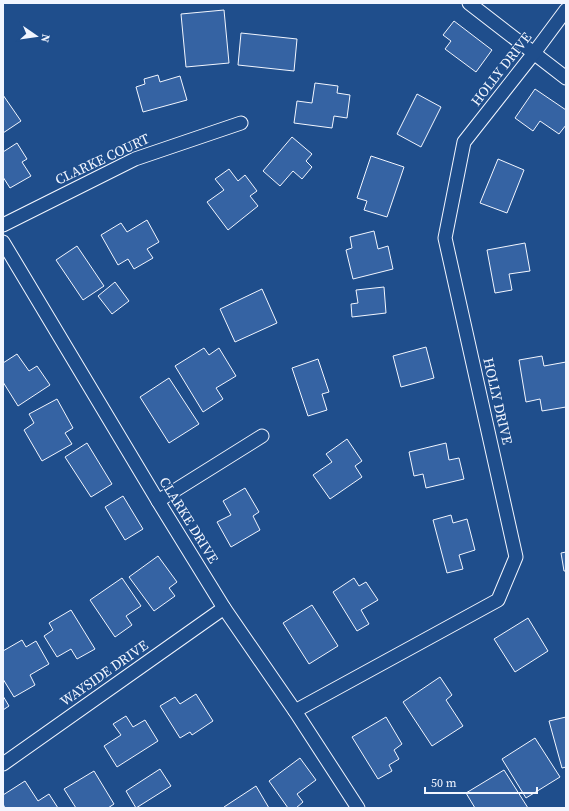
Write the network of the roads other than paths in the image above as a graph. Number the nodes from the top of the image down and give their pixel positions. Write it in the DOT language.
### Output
graph roads {
  1 [pos="469,3"];
  2 [pos="566,10"];
  3 [pos="534,53"];
  4 [pos="566,78"];
  5 [pos="241,123"];
  6 [pos="3,225"];
  7 [pos="3,242"];
  8 [pos="262,436"];
  9 [pos="158,501"];
  10 [pos="224,608"];
  11 [pos="295,711"];
  12 [pos="3,764"];
  13 [pos="358,808"];
  1 -- 3 [label="street"];
  2 -- 3 [label="street, HOLLY DRIVE"];
  3 -- 4 [label="street"];
  3 -- 11 [label="street, HOLLY DRIVE"];
  5 -- 6 [label="street, CLARKE COURT"];
  7 -- 9 [label="street, CLARKE DRIVE"];
  8 -- 9 [label="street"];
  9 -- 10 [label="street, CLARKE DRIVE"];
  10 -- 11 [label="street, CLARKE DRIVE"];
  10 -- 12 [label="street, WAYSIDE DRIVE"];
  11 -- 13 [label="street, CLARKE DRIVE"];
}
